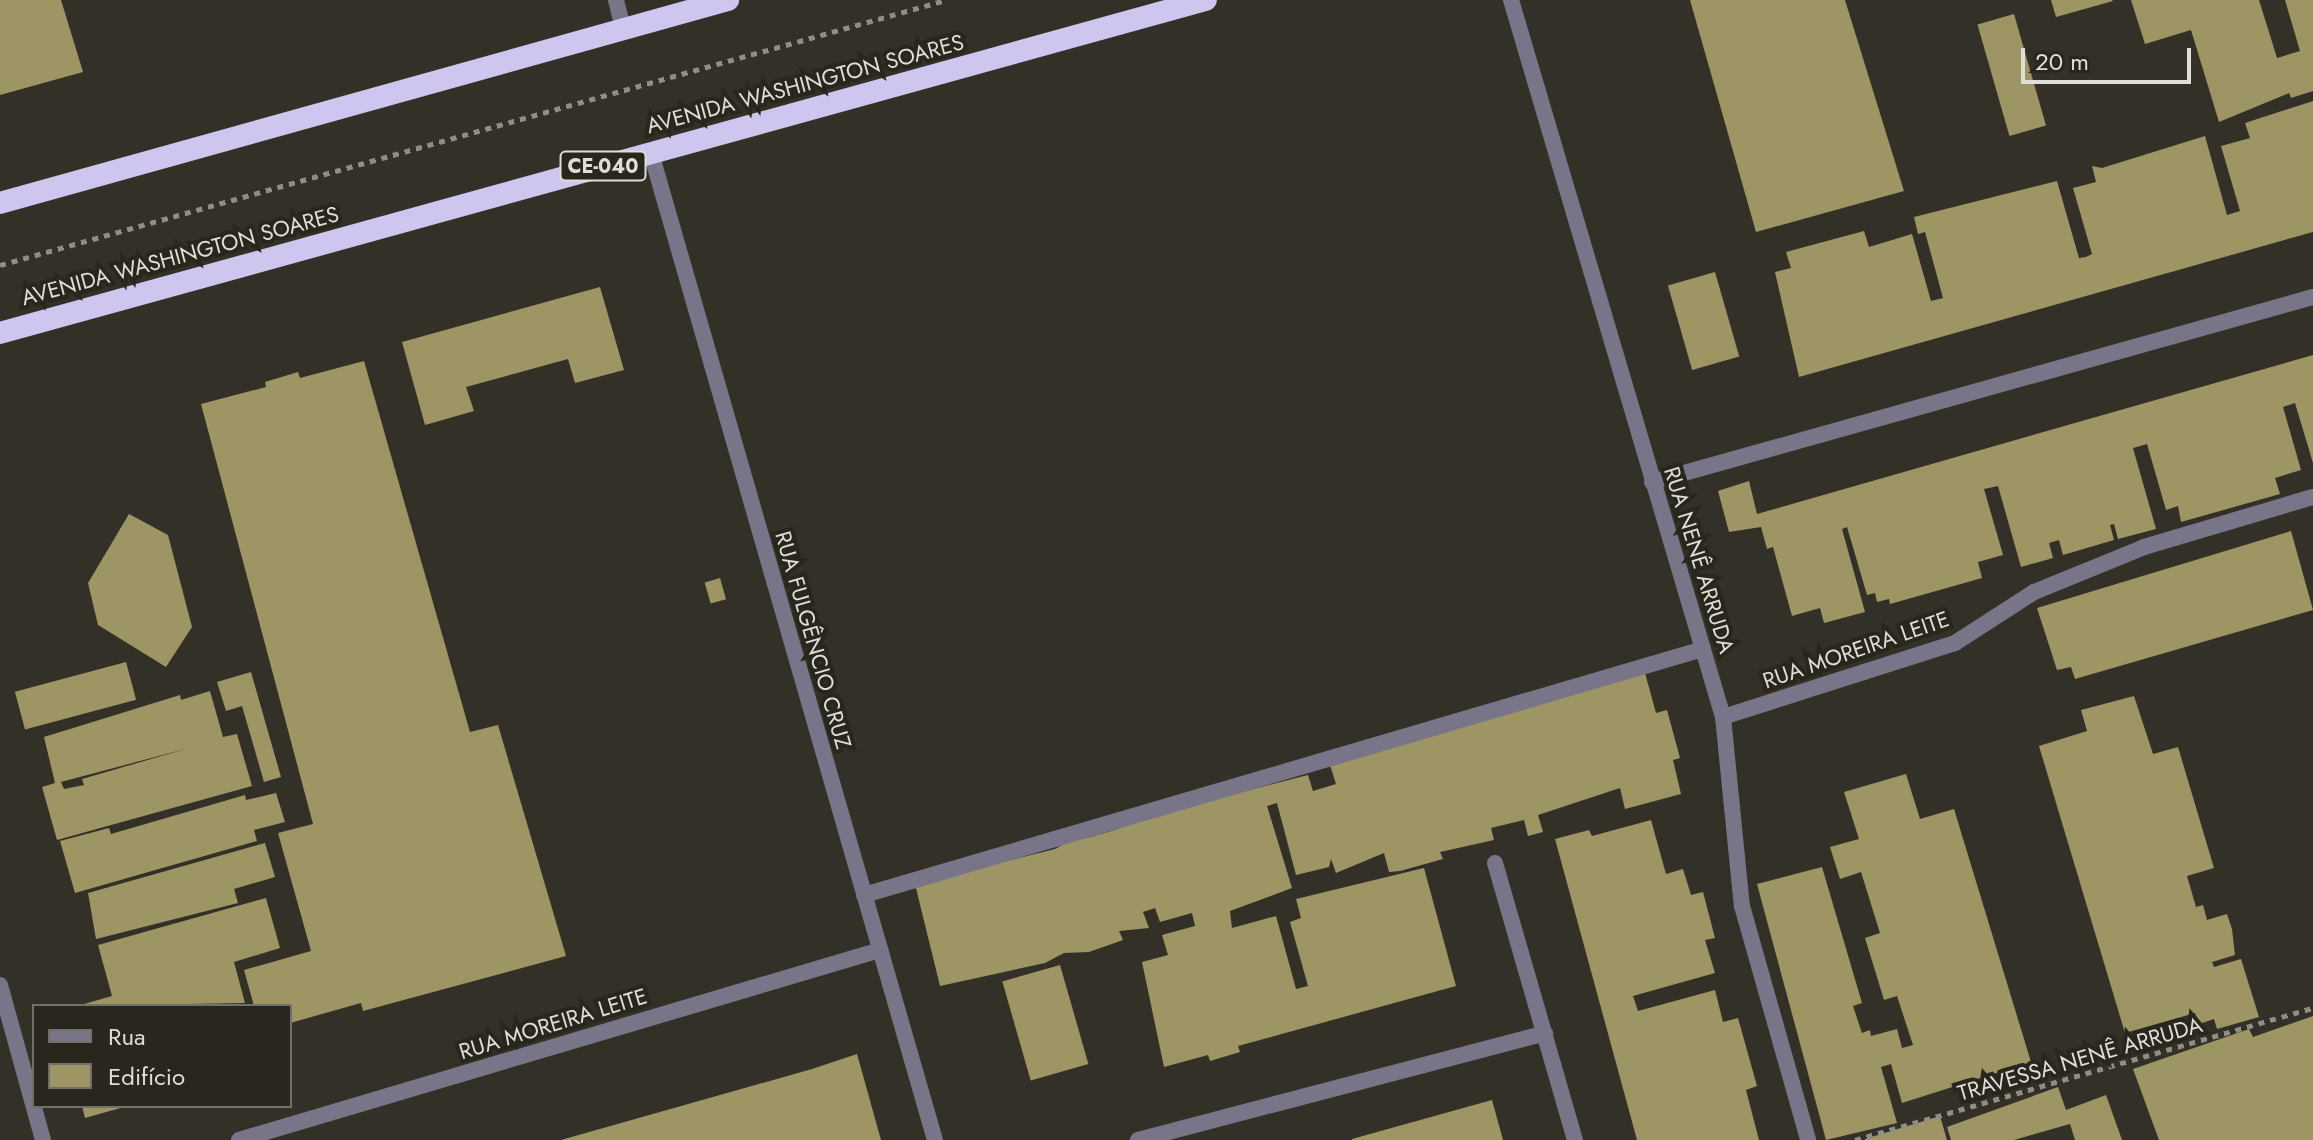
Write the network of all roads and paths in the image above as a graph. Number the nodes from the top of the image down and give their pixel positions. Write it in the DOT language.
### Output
graph roads {
  1 [pos="616,0"];
  2 [pos="728,0"];
  3 [pos="946,0"];
  4 [pos="1206,0"];
  5 [pos="1511,0"];
  6 [pos="623,28"];
  7 [pos="651,153"];
  8 [pos="0,203"];
  9 [pos="0,265"];
  10 [pos="2313,297"];
  11 [pos="0,333"];
  12 [pos="1652,482"];
  13 [pos="2313,497"];
  14 [pos="1703,649"];
  15 [pos="1723,717"];
  16 [pos="1495,863"];
  17 [pos="864,895"];
  18 [pos="880,950"];
  19 [pos="0,985"];
  20 [pos="2313,1008"];
  21 [pos="1545,1033"];
  22 [pos="32,1100"];
  23 [pos="34,1108"];
  24 [pos="43,1140"];
  25 [pos="239,1140"];
  26 [pos="935,1140"];
  27 [pos="1138,1140"];
  28 [pos="1575,1140"];
  29 [pos="1808,1140"];
  30 [pos="1855,1140"];
  1 -- 6 [label="street"];
  2 -- 6 [label="highway"];
  3 -- 9 [label="path, AVENIDA WASHINGTON SOARES"];
  4 -- 7 [label="highway, AVENIDA WASHINGTON SOARES / CE-040"];
  5 -- 12 [label="street, RUA NENÊ ARRUDA"];
  6 -- 8 [label="highway"];
  7 -- 11 [label="highway, AVENIDA WASHINGTON SOARES / CE-040"];
  7 -- 17 [label="street, RUA FULGÊNCIO CRUZ"];
  10 -- 12 [label="street"];
  12 -- 14 [label="street, RUA NENÊ ARRUDA"];
  13 -- 15 [label="street, RUA MOREIRA LEITE"];
  14 -- 15 [label="street, RUA NENÊ ARRUDA"];
  14 -- 17 [label="street"];
  15 -- 29 [label="street, RUA NENÊ ARRUDA"];
  16 -- 21 [label="street"];
  17 -- 18 [label="street, RUA FULGÊNCIO CRUZ"];
  18 -- 25 [label="street, RUA MOREIRA LEITE"];
  18 -- 26 [label="street, RUA FULGÊNCIO CRUZ"];
  19 -- 22 [label="street"];
  20 -- 30 [label="path, TRAVESSA NENÊ ARRUDA"];
  21 -- 27 [label="street"];
  21 -- 28 [label="street"];
  23 -- 24 [label="street"];
}
